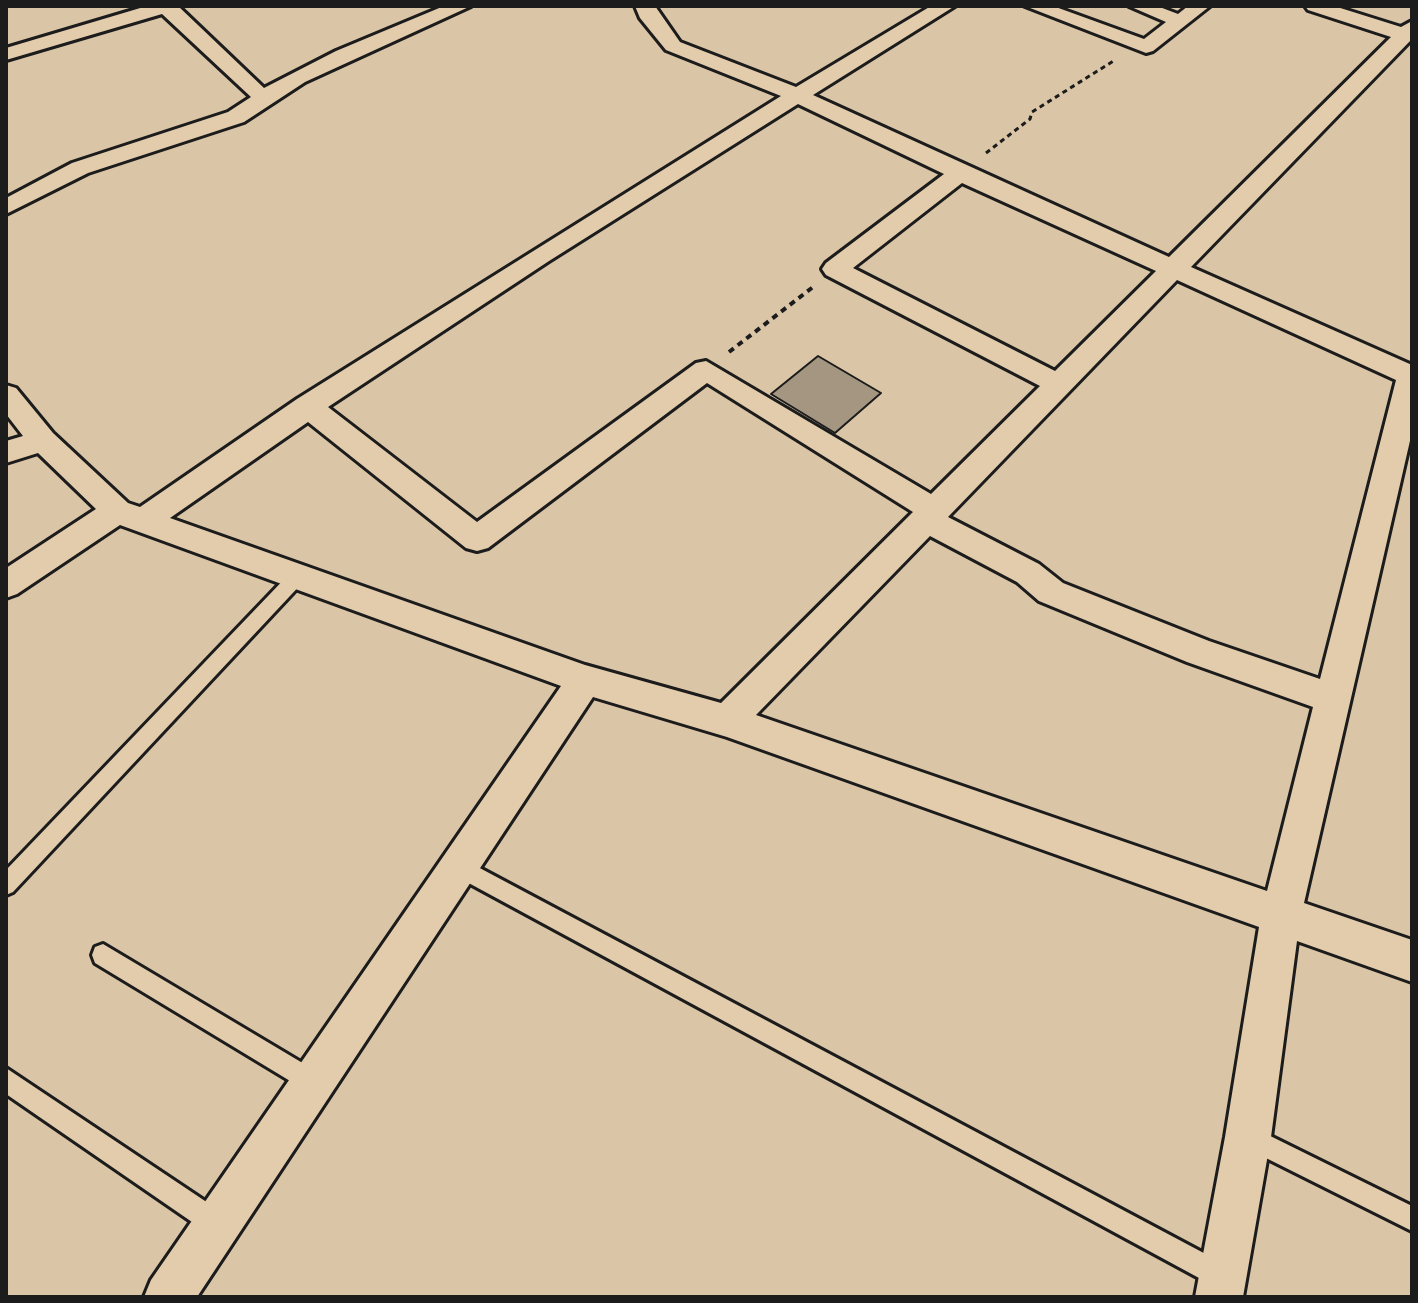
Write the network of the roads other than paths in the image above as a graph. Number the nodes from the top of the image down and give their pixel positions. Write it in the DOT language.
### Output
graph roads {
  1 [pos="167,6"];
  2 [pos="461,6"];
  3 [pos="645,6"];
  4 [pos="945,6"];
  5 [pos="1035,6"];
  6 [pos="1139,6"];
  7 [pos="1200,6"];
  8 [pos="1315,6"];
  9 [pos="1396,6"];
  10 [pos="1180,21"];
  11 [pos="1409,30"];
  12 [pos="6,54"];
  13 [pos="797,95"];
  14 [pos="265,97"];
  15 [pos="960,173"];
  16 [pos="6,207"];
  17 [pos="1174,268"];
  18 [pos="1411,376"];
  19 [pos="1060,385"];
  20 [pos="6,395"];
  21 [pos="307,406"];
  22 [pos="43,440"];
  23 [pos="6,452"];
  24 [pos="131,515"];
  25 [pos="929,515"];
  26 [pos="298,576"];
  27 [pos="6,585"];
  28 [pos="585,680"];
  29 [pos="1333,699"];
  30 [pos="727,721"];
  31 [pos="459,867"];
  32 [pos="6,885"];
  33 [pos="1281,914"];
  34 [pos="103,955"];
  35 [pos="1412,961"];
  36 [pos="6,1080"];
  37 [pos="313,1082"];
  38 [pos="1248,1137"];
  39 [pos="1412,1219"];
  40 [pos="217,1224"];
  41 [pos="1220,1287"];
  42 [pos="168,1297"];
  1 -- 12 [label="street"];
  1 -- 14 [label="street"];
  2 -- 14 [label="street"];
  3 -- 13 [label="street"];
  4 -- 13 [label="street"];
  5 -- 10 [label="street"];
  6 -- 10 [label="street"];
  7 -- 10 [label="street"];
  8 -- 11 [label="street"];
  9 -- 11 [label="street"];
  11 -- 17 [label="street"];
  13 -- 15 [label="street"];
  13 -- 21 [label="street"];
  14 -- 16 [label="street"];
  15 -- 17 [label="street"];
  15 -- 19 [label="street"];
  17 -- 18 [label="street"];
  17 -- 19 [label="street"];
  18 -- 29 [label="street"];
  19 -- 25 [label="street"];
  20 -- 22 [label="street"];
  21 -- 24 [label="street"];
  21 -- 25 [label="street"];
  22 -- 23 [label="street"];
  22 -- 24 [label="street"];
  24 -- 26 [label="street"];
  24 -- 27 [label="street"];
  25 -- 29 [label="street"];
  25 -- 30 [label="street"];
  26 -- 28 [label="street"];
  26 -- 32 [label="lane"];
  28 -- 30 [label="street"];
  28 -- 31 [label="street"];
  29 -- 33 [label="street"];
  30 -- 33 [label="street"];
  31 -- 37 [label="street"];
  31 -- 41 [label="lane"];
  33 -- 35 [label="street"];
  33 -- 38 [label="street"];
  34 -- 37 [label="lane"];
  36 -- 40 [label="lane"];
  37 -- 40 [label="street"];
  38 -- 39 [label="lane"];
  38 -- 41 [label="street"];
  40 -- 42 [label="street"];
}
